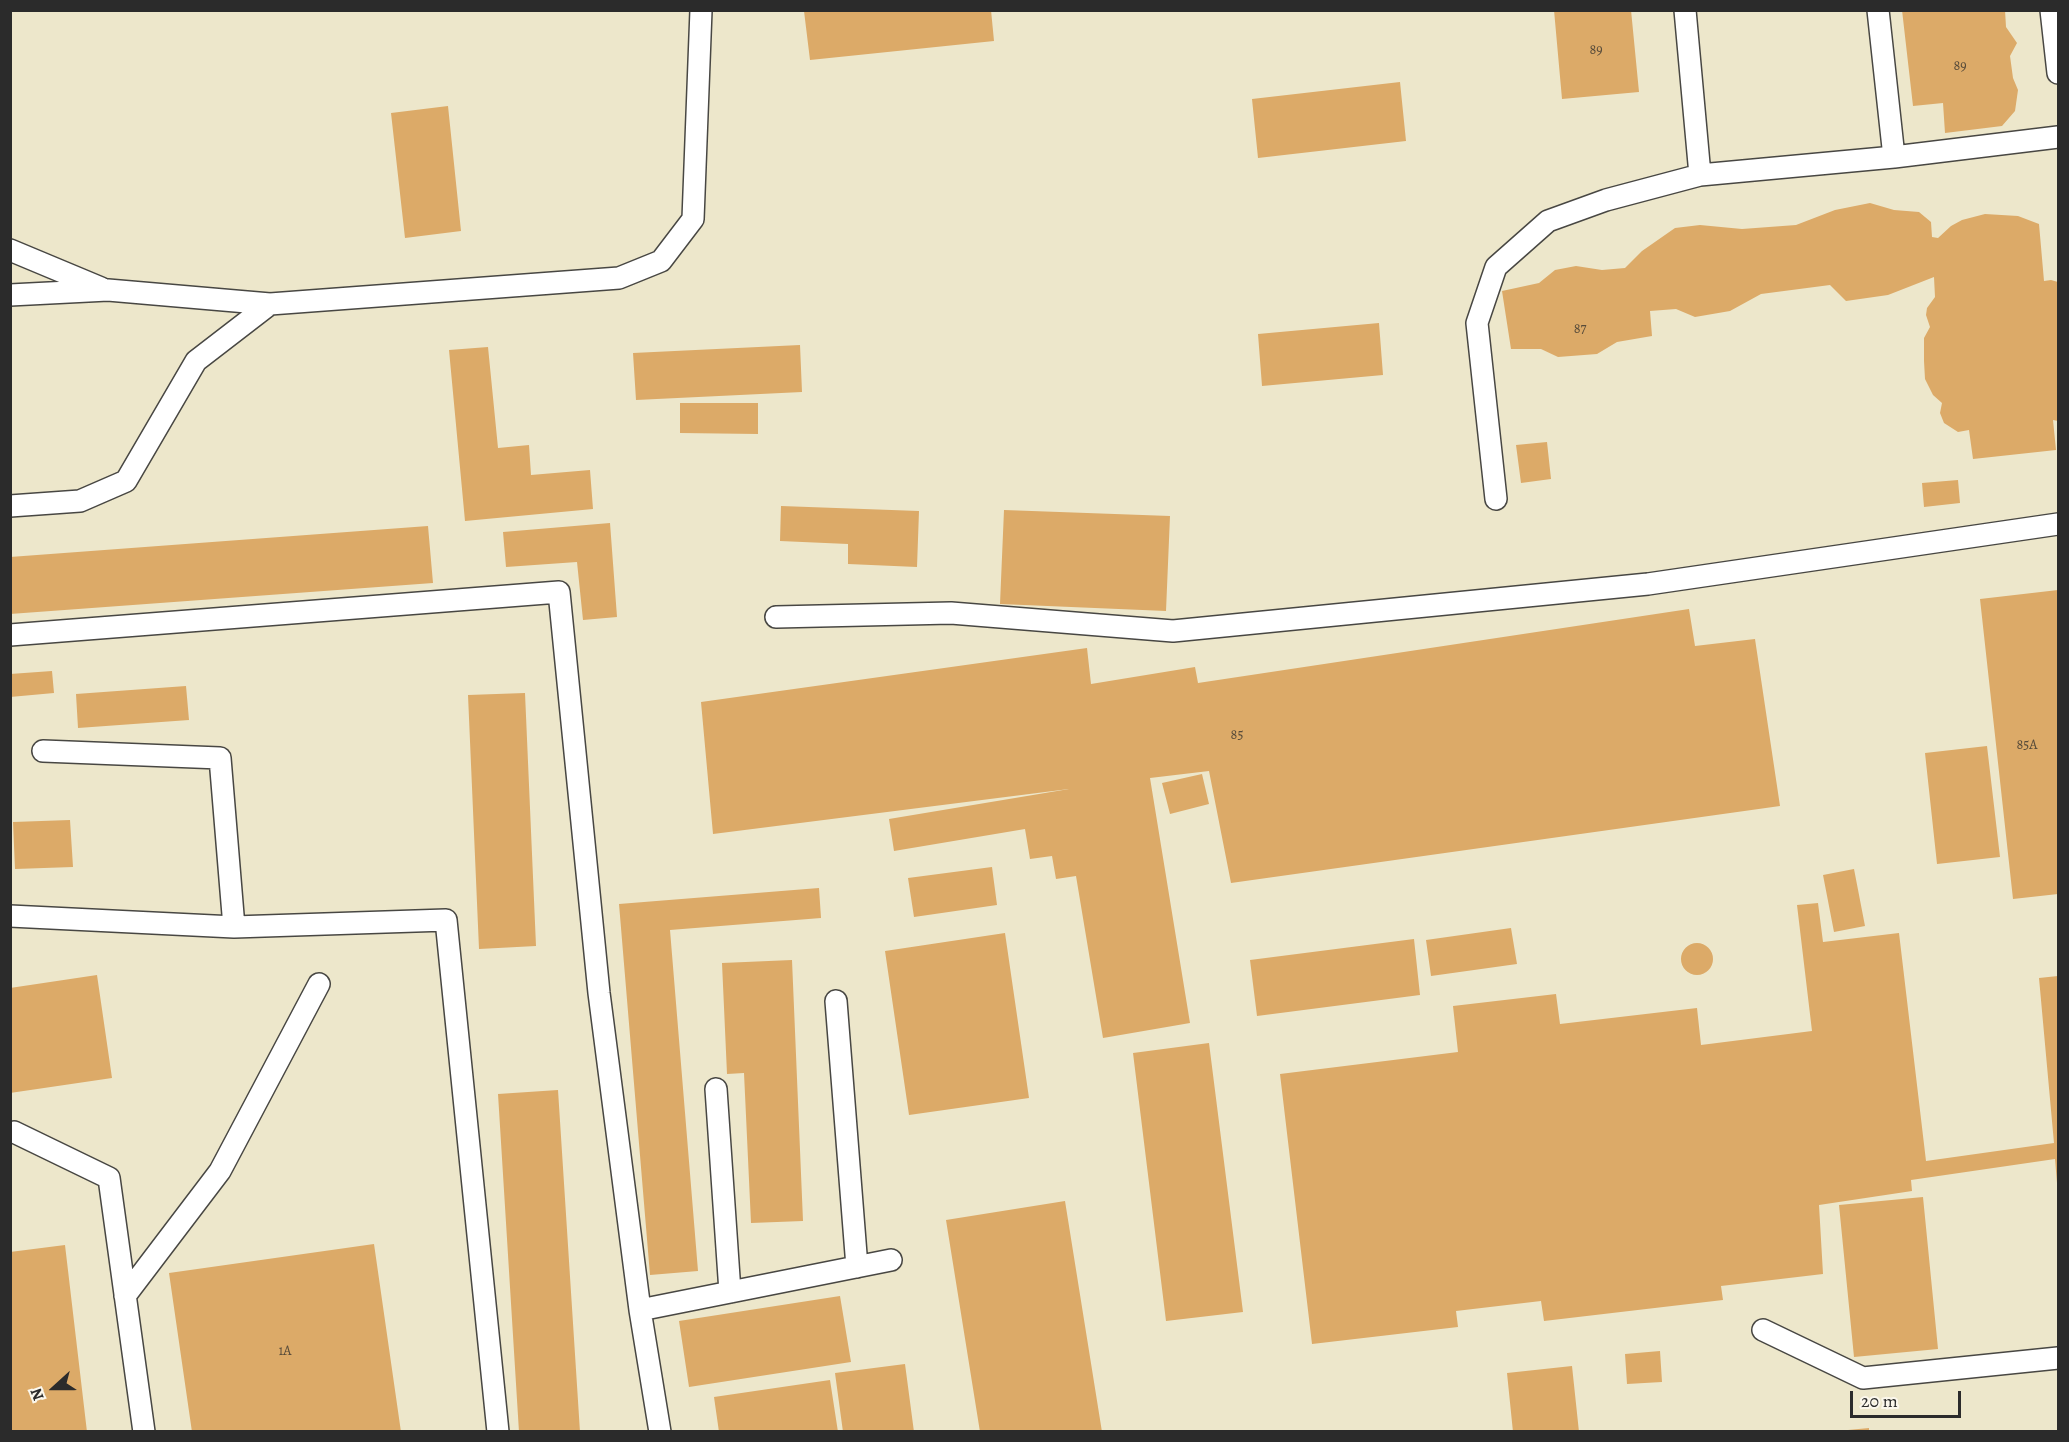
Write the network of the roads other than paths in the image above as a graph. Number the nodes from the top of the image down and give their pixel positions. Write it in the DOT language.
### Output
graph roads {
  1 [pos="702,10"];
  2 [pos="1685,10"];
  3 [pos="1878,10"];
  4 [pos="2051,10"];
  5 [pos="2058,73"];
  6 [pos="2058,137"];
  7 [pos="1894,157"];
  8 [pos="1700,176"];
  9 [pos="10,250"];
  10 [pos="108,290"];
  11 [pos="10,295"];
  12 [pos="270,304"];
  13 [pos="1496,499"];
  14 [pos="10,506"];
  15 [pos="2058,524"];
  16 [pos="776,617"];
  17 [pos="10,634"];
  18 [pos="43,751"];
  19 [pos="10,916"];
  20 [pos="234,927"];
  21 [pos="319,984"];
  22 [pos="836,1001"];
  23 [pos="716,1089"];
  24 [pos="14,1132"];
  25 [pos="891,1260"];
  26 [pos="857,1267"];
  27 [pos="730,1292"];
  28 [pos="125,1296"];
  29 [pos="640,1310"];
  30 [pos="1763,1330"];
  31 [pos="2058,1358"];
  32 [pos="144,1431"];
  33 [pos="498,1431"];
  34 [pos="660,1431"];
  1 -- 12 [label="lane"];
  2 -- 8 [label="lane"];
  3 -- 7 [label="lane"];
  4 -- 5 [label="lane"];
  6 -- 7 [label="lane"];
  7 -- 8 [label="lane"];
  8 -- 13 [label="lane"];
  9 -- 10 [label="lane"];
  10 -- 11 [label="lane"];
  10 -- 12 [label="lane"];
  12 -- 14 [label="lane"];
  15 -- 16 [label="lane"];
  17 -- 29 [label="lane"];
  18 -- 20 [label="lane"];
  19 -- 20 [label="lane"];
  20 -- 33 [label="lane"];
  21 -- 28 [label="lane"];
  22 -- 26 [label="lane"];
  23 -- 27 [label="lane"];
  24 -- 28 [label="lane"];
  25 -- 26 [label="lane"];
  26 -- 27 [label="lane"];
  27 -- 29 [label="lane"];
  28 -- 32 [label="lane"];
  29 -- 34 [label="lane"];
  30 -- 31 [label="lane"];
}
